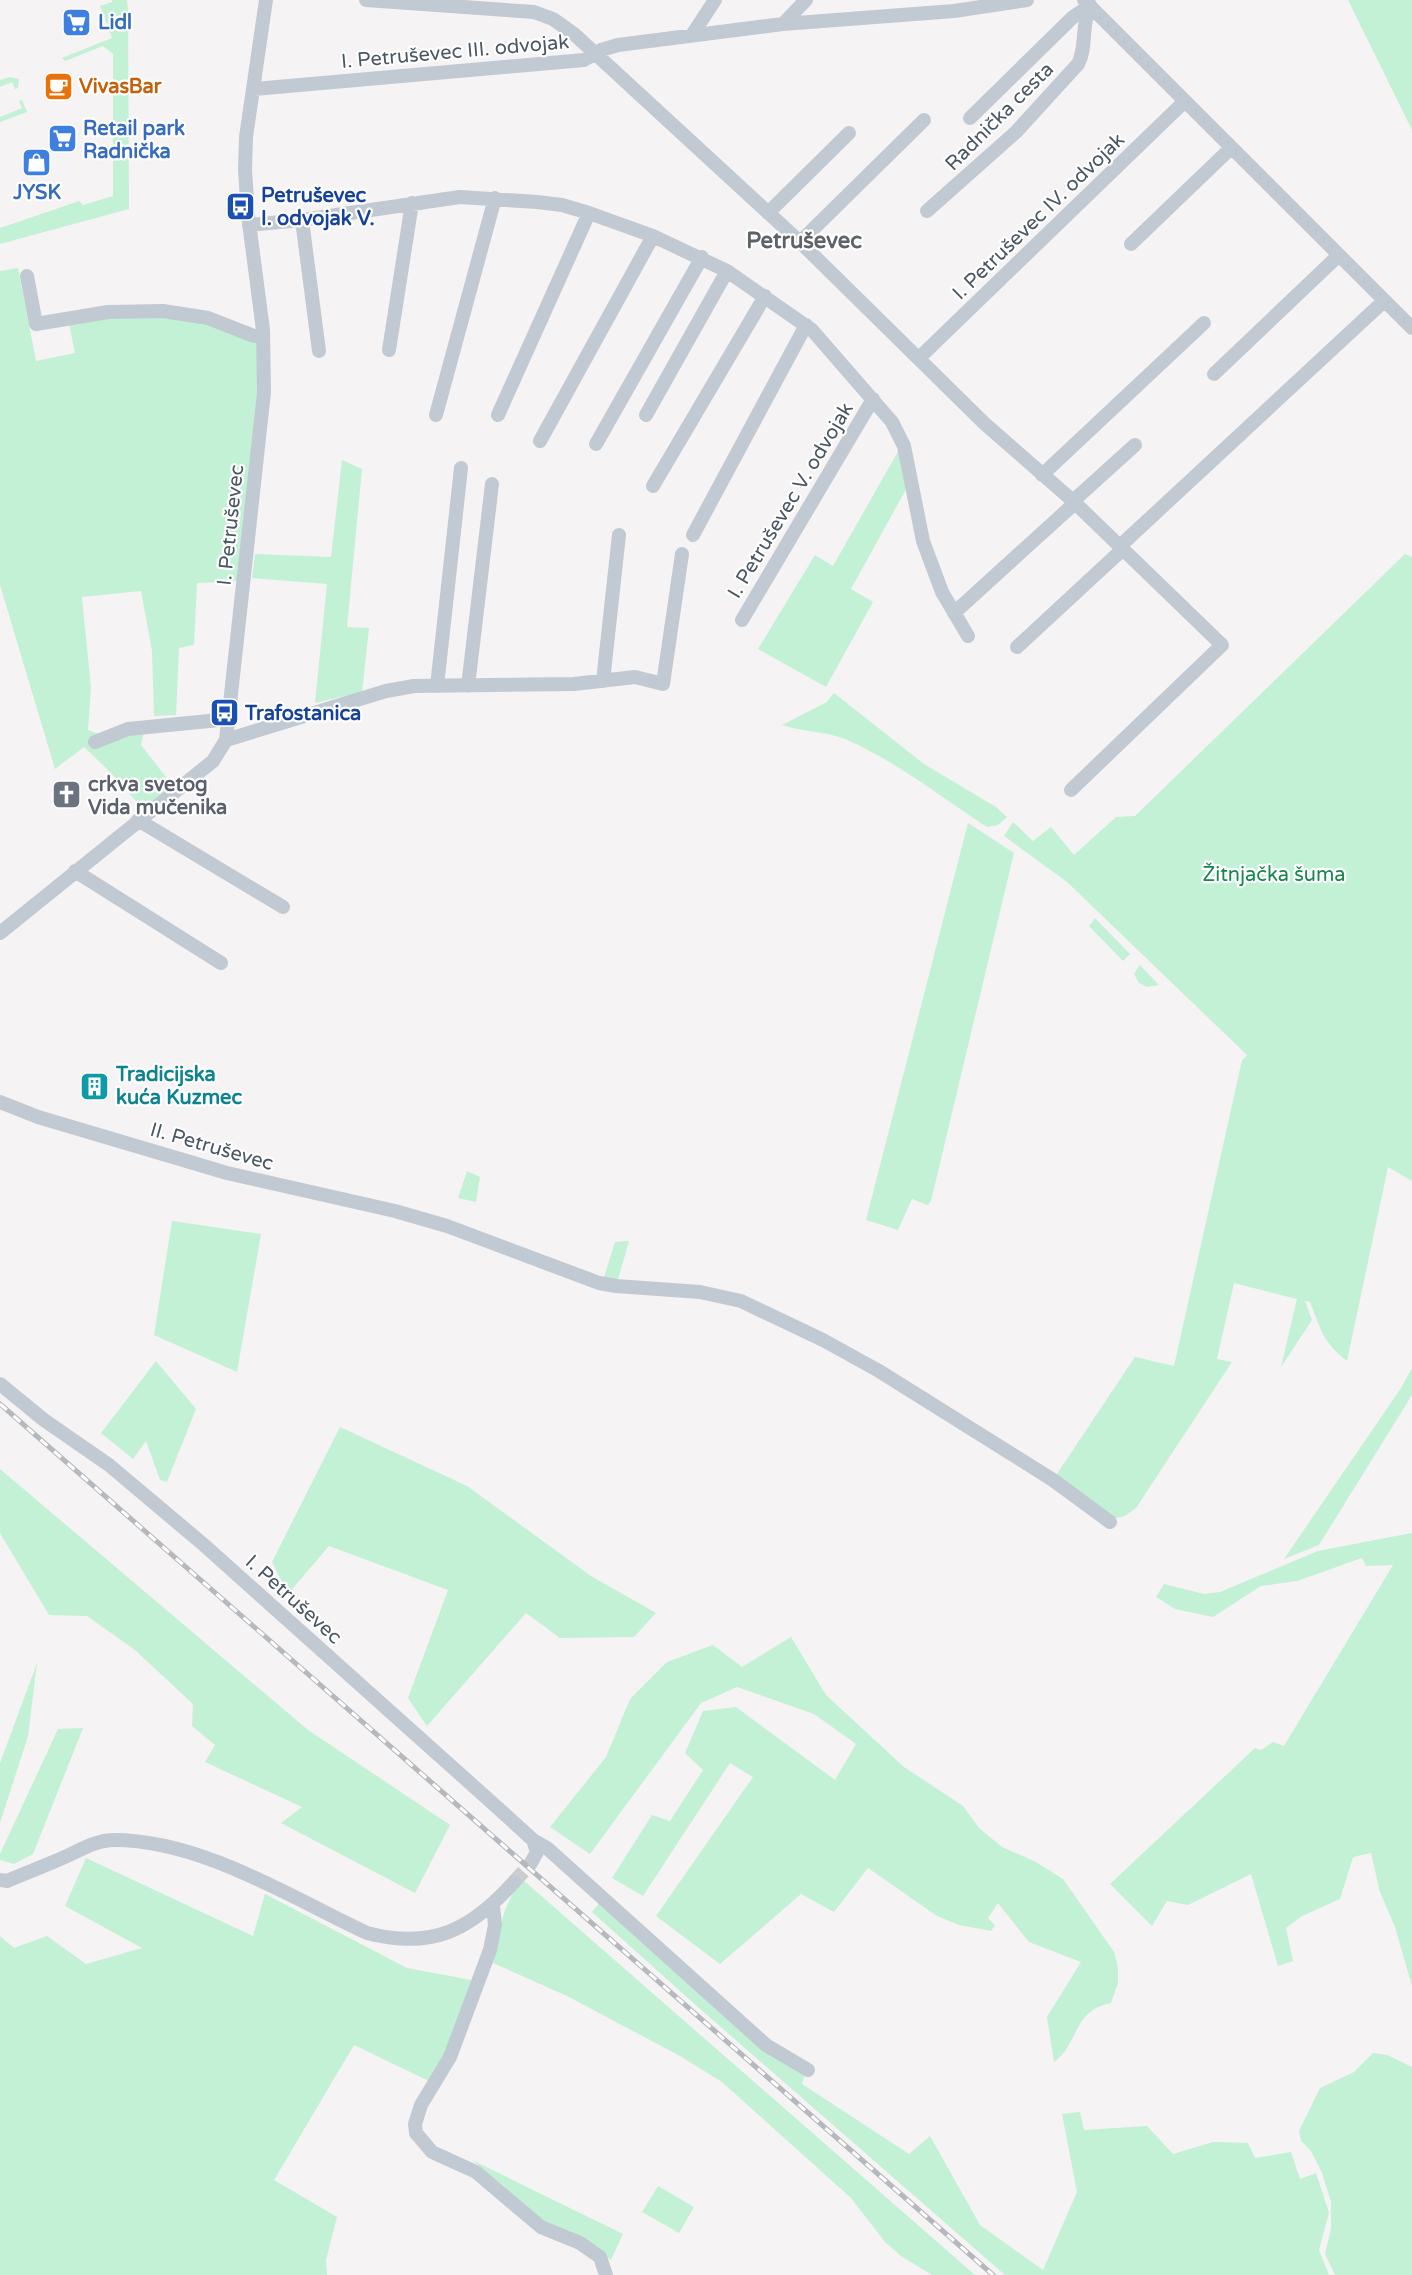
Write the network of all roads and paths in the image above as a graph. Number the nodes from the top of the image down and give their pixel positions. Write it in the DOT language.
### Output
graph roads {
  1 [pos="266,0"];
  2 [pos="366,0"];
  3 [pos="715,0"];
  4 [pos="806,0"];
  5 [pos="1027,0"];
  6 [pos="1087,3"];
  7 [pos="485,4"];
  8 [pos="783,24"];
  9 [pos="692,35"];
  10 [pos="595,54"];
  11 [pos="254,89"];
  12 [pos="1184,102"];
  13 [pos="970,118"];
  14 [pos="924,120"];
  15 [pos="849,133"];
  16 [pos="1230,149"];
  17 [pos="495,198"];
  18 [pos="412,203"];
  19 [pos="927,211"];
  20 [pos="589,213"];
  21 [pos="768,213"];
  22 [pos="302,220"];
  23 [pos="249,225"];
  24 [pos="653,236"];
  25 [pos="800,242"];
  26 [pos="1131,244"];
  27 [pos="1338,256"];
  28 [pos="702,257"];
  29 [pos="727,271"];
  30 [pos="27,276"];
  31 [pos="765,296"];
  32 [pos="1384,301"];
  33 [pos="1204,323"];
  34 [pos="806,325"];
  35 [pos="1412,328"];
  36 [pos="263,335"];
  37 [pos="389,350"];
  38 [pos="319,351"];
  39 [pos="919,358"];
  40 [pos="1214,374"];
  41 [pos="873,399"];
  42 [pos="498,415"];
  43 [pos="646,415"];
  44 [pos="436,416"];
  45 [pos="540,441"];
  46 [pos="596,444"];
  47 [pos="1135,445"];
  48 [pos="460,468"];
  49 [pos="1042,475"];
  50 [pos="492,484"];
  51 [pos="653,486"];
  52 [pos="1074,502"];
  53 [pos="619,535"];
  54 [pos="693,535"];
  55 [pos="1122,547"];
  56 [pos="682,554"];
  57 [pos="954,613"];
  58 [pos="742,620"];
  59 [pos="968,636"];
  60 [pos="1017,647"];
  61 [pos="603,681"];
  62 [pos="437,686"];
  63 [pos="468,686"];
  64 [pos="229,719"];
  65 [pos="226,740"];
  66 [pos="95,742"];
  67 [pos="1071,790"];
  68 [pos="138,820"];
  69 [pos="75,871"];
  70 [pos="283,907"];
  71 [pos="0,933"];
  72 [pos="221,963"];
  73 [pos="0,1102"];
  74 [pos="0,1384"];
  75 [pos="1110,1522"];
  76 [pos="533,1840"];
  77 [pos="531,1863"];
  78 [pos="0,1880"];
  79 [pos="514,1882"];
  80 [pos="493,1906"];
  81 [pos="808,2070"];
  82 [pos="606,2275"];
  1 -- 11 [label="street, I. Petruševec"];
  2 -- 7 [label="street"];
  3 -- 9 [label="street"];
  4 -- 8 [label="street"];
  5 -- 8 [label="street, I. Petruševec III. odvojak"];
  6 -- 12 [label="street"];
  6 -- 13 [label="street, Radnička cesta"];
  6 -- 19 [label="street, Radnička cesta"];
  7 -- 10 [label="street"];
  8 -- 9 [label="street, I. Petruševec III. odvojak"];
  9 -- 10 [label="street, I. Petruševec III. odvojak"];
  10 -- 11 [label="street, I. Petruševec III. odvojak"];
  10 -- 21 [label="street"];
  11 -- 23 [label="street, I. Petruševec"];
  12 -- 16 [label="street"];
  12 -- 39 [label="street, I. Petruševec IV. odvojak"];
  14 -- 25 [label="street"];
  15 -- 21 [label="street"];
  16 -- 26 [label="street"];
  16 -- 27 [label="street"];
  17 -- 18 [label="street, I. Petruševec V. odvojak"];
  17 -- 20 [label="street, I. Petruševec V. odvojak"];
  17 -- 44 [label="street"];
  18 -- 22 [label="street, I. Petruševec V. odvojak"];
  18 -- 37 [label="street"];
  20 -- 24 [label="street, I. Petruševec V. odvojak"];
  20 -- 42 [label="street"];
  21 -- 25 [label="street"];
  22 -- 23 [label="street, I. Petruševec V. odvojak"];
  22 -- 38 [label="street"];
  23 -- 36 [label="street, I. Petruševec"];
  24 -- 28 [label="street, I. Petruševec V. odvojak"];
  24 -- 45 [label="street"];
  25 -- 39 [label="street"];
  27 -- 32 [label="street"];
  27 -- 40 [label="street"];
  28 -- 29 [label="street, I. Petruševec V. odvojak"];
  28 -- 46 [label="street"];
  29 -- 31 [label="street, I. Petruševec V. odvojak"];
  29 -- 43 [label="street"];
  30 -- 36 [label="street"];
  31 -- 34 [label="street, I. Petruševec V. odvojak"];
  31 -- 51 [label="street"];
  32 -- 35 [label="street"];
  32 -- 55 [label="street"];
  33 -- 49 [label="street"];
  34 -- 41 [label="street, I. Petruševec V. odvojak"];
  34 -- 54 [label="street"];
  36 -- 64 [label="street, I. Petruševec"];
  39 -- 49 [label="street"];
  41 -- 57 [label="street, I. Petruševec V. odvojak"];
  41 -- 58 [label="street, I. Petruševec V. odvojak"];
  47 -- 52 [label="street"];
  48 -- 62 [label="street"];
  49 -- 52 [label="street"];
  50 -- 63 [label="street"];
  52 -- 55 [label="street"];
  52 -- 57 [label="street"];
  53 -- 61 [label="street"];
  55 -- 60 [label="street"];
  55 -- 67 [label="street"];
  56 -- 61 [label="street"];
  57 -- 59 [label="street, I. Petruševec V. odvojak"];
  61 -- 63 [label="street"];
  62 -- 63 [label="street"];
  62 -- 65 [label="street"];
  64 -- 65 [label="street, I. Petruševec"];
  64 -- 66 [label="street"];
  65 -- 68 [label="street, I. Petruševec"];
  68 -- 69 [label="street, I. Petruševec"];
  68 -- 70 [label="street"];
  69 -- 71 [label="street, I. Petruševec"];
  69 -- 72 [label="street"];
  73 -- 75 [label="street, II. Petruševec"];
  74 -- 76 [label="street, I. Petruševec"];
  76 -- 77 [label="street"];
  76 -- 81 [label="street, I. Petruševec"];
  78 -- 80 [label="street"];
  79 -- 80 [label="street"];
  80 -- 82 [label="street"];
}
